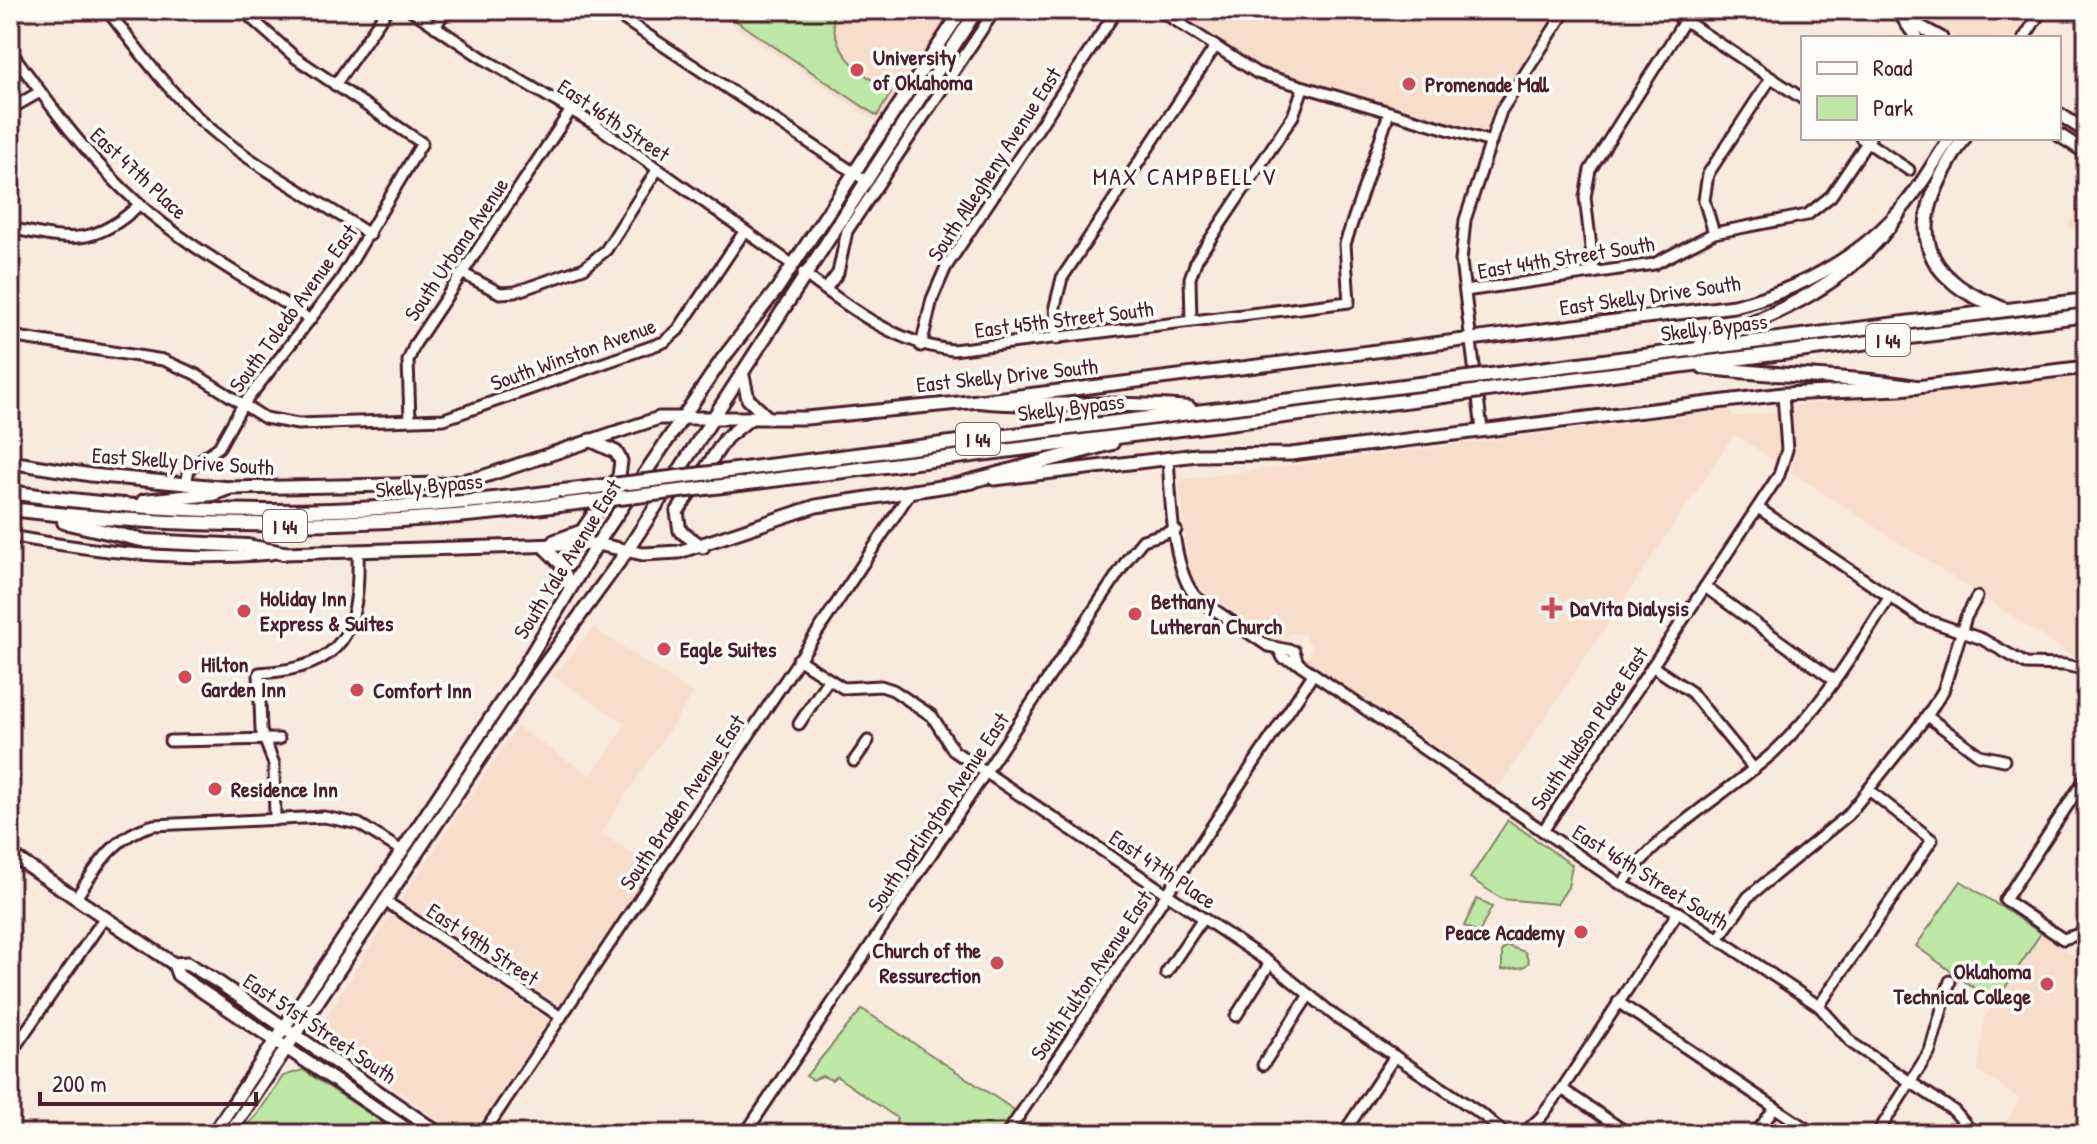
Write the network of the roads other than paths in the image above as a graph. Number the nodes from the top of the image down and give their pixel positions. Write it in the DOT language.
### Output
graph roads {
  1 [pos="107,10"];
  2 [pos="242,10"];
  3 [pos="387,10"];
  4 [pos="411,10"];
  5 [pos="446,10"];
  6 [pos="610,10"];
  7 [pos="962,10"];
  8 [pos="977,10"];
  9 [pos="995,10"];
  10 [pos="1117,10"];
  11 [pos="1159,10"];
  12 [pos="1566,10"];
  13 [pos="1669,10"];
  14 [pos="1890,10"];
  15 [pos="2042,10"];
  16 [pos="1685,20"];
  17 [pos="1905,20"];
  18 [pos="435,27"];
  19 [pos="1916,36"];
  20 [pos="1937,36"];
  21 [pos="2025,36"];
  22 [pos="1215,47"];
  23 [pos="10,50"];
  24 [pos="1771,78"];
  25 [pos="335,85"];
  26 [pos="1303,88"];
  27 [pos="40,92"];
  28 [pos="910,98"];
  29 [pos="1801,98"];
  30 [pos="10,109"];
  31 [pos="571,110"];
  32 [pos="1389,113"];
  33 [pos="2061,115"];
  34 [pos="2087,132"];
  35 [pos="2061,136"];
  36 [pos="1865,140"];
  37 [pos="1867,140"];
  38 [pos="1949,140"];
  39 [pos="1963,140"];
  40 [pos="1491,142"];
  41 [pos="2087,153"];
  42 [pos="657,170"];
  43 [pos="1909,170"];
  44 [pos="854,172"];
  45 [pos="865,180"];
  46 [pos="140,204"];
  47 [pos="1898,214"];
  48 [pos="10,228"];
  49 [pos="744,232"];
  50 [pos="1714,233"];
  51 [pos="370,235"];
  52 [pos="793,265"];
  53 [pos="462,273"];
  54 [pos="803,273"];
  55 [pos="1594,273"];
  56 [pos="826,289"];
  57 [pos="1465,291"];
  58 [pos="2087,300"];
  59 [pos="2006,310"];
  60 [pos="2087,315"];
  61 [pos="310,320"];
  62 [pos="1191,321"];
  63 [pos="10,336"];
  64 [pos="1057,339"];
  65 [pos="1471,339"];
  66 [pos="921,346"];
  67 [pos="1682,352"];
  68 [pos="1688,365"];
  69 [pos="2087,367"];
  70 [pos="743,376"];
  71 [pos="1916,387"];
  72 [pos="1783,394"];
  73 [pos="979,401"];
  74 [pos="242,406"];
  75 [pos="1212,410"];
  76 [pos="715,416"];
  77 [pos="683,417"];
  78 [pos="752,417"];
  79 [pos="767,417"];
  80 [pos="410,420"];
  81 [pos="1482,430"];
  82 [pos="1154,432"];
  83 [pos="590,440"];
  84 [pos="1168,459"];
  85 [pos="10,462"];
  86 [pos="964,483"];
  87 [pos="186,485"];
  88 [pos="229,488"];
  89 [pos="912,490"];
  90 [pos="10,492"];
  91 [pos="117,504"];
  92 [pos="1758,508"];
  93 [pos="10,509"];
  94 [pos="1176,530"];
  95 [pos="10,536"];
  96 [pos="597,544"];
  97 [pos="539,546"];
  98 [pos="703,547"];
  99 [pos="358,551"];
  100 [pos="627,551"];
  101 [pos="283,553"];
  102 [pos="570,587"];
  103 [pos="1705,587"];
  104 [pos="1977,597"];
  105 [pos="1889,598"];
  106 [pos="1962,631"];
  107 [pos="798,659"];
  108 [pos="529,660"];
  109 [pos="1652,666"];
  110 [pos="541,668"];
  111 [pos="2087,670"];
  112 [pos="1312,676"];
  113 [pos="516,680"];
  114 [pos="828,680"];
  115 [pos="1834,680"];
  116 [pos="528,687"];
  117 [pos="1927,716"];
  118 [pos="799,724"];
  119 [pos="279,739"];
  120 [pos="265,740"];
  121 [pos="170,741"];
  122 [pos="868,741"];
  123 [pos="2004,760"];
  124 [pos="854,761"];
  125 [pos="1754,769"];
  126 [pos="986,772"];
  127 [pos="454,773"];
  128 [pos="2087,776"];
  129 [pos="465,781"];
  130 [pos="1869,790"];
  131 [pos="275,820"];
  132 [pos="1543,831"];
  133 [pos="402,851"];
  134 [pos="10,854"];
  135 [pos="1622,885"];
  136 [pos="374,893"];
  137 [pos="1167,894"];
  138 [pos="76,898"];
  139 [pos="385,901"];
  140 [pos="1678,912"];
  141 [pos="105,917"];
  142 [pos="1203,918"];
  143 [pos="2087,923"];
  144 [pos="1718,939"];
  145 [pos="1270,963"];
  146 [pos="174,964"];
  147 [pos="1166,973"];
  148 [pos="1950,981"];
  149 [pos="1309,995"];
  150 [pos="1618,1002"];
  151 [pos="1819,1006"];
  152 [pos="1236,1016"];
  153 [pos="561,1017"];
  154 [pos="284,1027"];
  155 [pos="295,1035"];
  156 [pos="275,1041"];
  157 [pos="286,1049"];
  158 [pos="10,1054"];
  159 [pos="1395,1056"];
  160 [pos="1263,1065"];
  161 [pos="1911,1082"];
  162 [pos="1562,1089"];
  163 [pos="1775,1108"];
  164 [pos="213,1134"];
  165 [pos="229,1134"];
  166 [pos="414,1134"];
  167 [pos="440,1134"];
  168 [pos="483,1134"];
  169 [pos="745,1134"];
  170 [pos="1007,1134"];
  171 [pos="1343,1134"];
  172 [pos="1505,1134"];
  173 [pos="1523,1134"];
  174 [pos="1629,1134"];
  175 [pos="1755,1134"];
  176 [pos="1814,1134"];
  177 [pos="1877,1134"];
  178 [pos="1974,1134"];
  1 -- 51 [label="street"];
  2 -- 25 [label="street"];
  3 -- 25 [label="street"];
  4 -- 18 [label="street, East 46th Street"];
  5 -- 18 [label="street"];
  6 -- 44 [label="street"];
  7 -- 28 [label="main road, South Yale Avenue East"];
  8 -- 28 [label="main road, South Yale Avenue East"];
  9 -- 56 [label="street"];
  10 -- 66 [label="street, South Allegheny Avenue East"];
  11 -- 22 [label="street"];
  12 -- 40 [label="street"];
  13 -- 16 [label="street"];
  14 -- 17 [label="main road"];
  15 -- 21 [label="street"];
  16 -- 24 [label="street"];
  16 -- 55 [label="street"];
  17 -- 19 [label="main road"];
  17 -- 20 [label="main road"];
  18 -- 31 [label="street, East 46th Street"];
  22 -- 26 [label="street"];
  22 -- 64 [label="street"];
  23 -- 27 [label="street, East 47th Place"];
  24 -- 29 [label="street"];
  24 -- 50 [label="street"];
  25 -- 51 [label="street, South Toledo Avenue East"];
  26 -- 32 [label="street"];
  26 -- 62 [label="street"];
  27 -- 30 [label="street"];
  27 -- 46 [label="street, East 47th Place"];
  28 -- 44 [label="main road, South Yale Avenue East"];
  28 -- 45 [label="main road, South Yale Avenue East"];
  31 -- 42 [label="street, East 46th Street"];
  31 -- 53 [label="street, South Urbana Avenue"];
  32 -- 40 [label="street"];
  32 -- 62 [label="street, East 45th Street South"];
  33 -- 34 [label="main road"];
  35 -- 41 [label="main road"];
  36 -- 50 [label="street"];
  37 -- 43 [label="street"];
  38 -- 47 [label="main road, East Skelly Drive South"];
  39 -- 59 [label="highway"];
  40 -- 57 [label="street"];
  42 -- 49 [label="street, East 46th Street"];
  42 -- 53 [label="street"];
  44 -- 45 [label="street"];
  44 -- 52 [label="main road, South Yale Avenue East"];
  45 -- 54 [label="main road, South Yale Avenue East"];
  46 -- 48 [label="street"];
  46 -- 61 [label="street, East 47th Place"];
  47 -- 65 [label="main road, East Skelly Drive South"];
  47 -- 67 [label="highway"];
  49 -- 52 [label="street, East 46th Street"];
  49 -- 80 [label="street, South Winston Avenue"];
  50 -- 55 [label="street, East 44th Street South"];
  51 -- 61 [label="street, South Toledo Avenue East"];
  52 -- 54 [label="main road"];
  52 -- 77 [label="main road, South Yale Avenue East"];
  53 -- 80 [label="street, South Urbana Avenue"];
  54 -- 56 [label="street, East 45th Street South"];
  54 -- 70 [label="main road, South Yale Avenue East"];
  55 -- 57 [label="street, East 44th Street South"];
  56 -- 66 [label="street, East 45th Street South"];
  57 -- 65 [label="street"];
  58 -- 59 [label="highway, Skelly Bypass / I 44"];
  59 -- 67 [label="highway, Skelly Bypass / I 44"];
  60 -- 68 [label="highway, Skelly Bypass / I 44"];
  61 -- 74 [label="street, South Toledo Avenue East"];
  62 -- 64 [label="street, East 45th Street South"];
  63 -- 74 [label="street"];
  64 -- 66 [label="street, East 45th Street South"];
  65 -- 73 [label="main road, East Skelly Drive South"];
  65 -- 81 [label="street"];
  67 -- 75 [label="highway, Skelly Bypass / I 44, bridge"];
  68 -- 71 [label="highway"];
  68 -- 82 [label="highway, Skelly Bypass / I 44, bridge"];
  69 -- 71 [label="main road"];
  70 -- 76 [label="main road, South Yale Avenue East"];
  70 -- 79 [label="main road"];
  71 -- 72 [label="main road"];
  72 -- 81 [label="main road"];
  72 -- 92 [label="street, South Hudson Place East"];
  73 -- 75 [label="highway"];
  73 -- 79 [label="main road, East Skelly Drive South"];
  74 -- 80 [label="street"];
  74 -- 87 [label="street, South Toledo Avenue East"];
  75 -- 91 [label="highway, Skelly Bypass / I 44, bridge"];
  76 -- 77 [label="main road, East Skelly Drive South"];
  76 -- 78 [label="main road, East Skelly Drive South"];
  76 -- 100 [label="main road, South Yale Avenue East"];
  77 -- 83 [label="main road, East Skelly Drive South"];
  77 -- 96 [label="main road, South Yale Avenue East"];
  78 -- 79 [label="main road, East Skelly Drive South"];
  78 -- 98 [label="main road"];
  81 -- 84 [label="main road"];
  82 -- 86 [label="highway"];
  82 -- 93 [label="highway, Skelly Bypass / I 44, bridge"];
  83 -- 88 [label="main road, East Skelly Drive South"];
  83 -- 97 [label="main road"];
  84 -- 86 [label="main road"];
  84 -- 94 [label="street, East 46th Street South"];
  85 -- 87 [label="main road, East Skelly Drive South"];
  86 -- 89 [label="main road"];
  87 -- 88 [label="main road, East Skelly Drive South"];
  88 -- 91 [label="highway"];
  89 -- 98 [label="main road"];
  89 -- 107 [label="street, South Braden Avenue East"];
  90 -- 91 [label="highway, Skelly Bypass / I 44"];
  92 -- 103 [label="street, South Hudson Place East"];
  92 -- 105 [label="street"];
  93 -- 101 [label="highway"];
  94 -- 112 [label="street, East 46th Street South"];
  94 -- 126 [label="street, South Darlington Avenue East"];
  95 -- 101 [label="street"];
  96 -- 97 [label="main road"];
  96 -- 100 [label="main road"];
  96 -- 102 [label="main road, South Yale Avenue East"];
  97 -- 99 [label="main road"];
  97 -- 102 [label="main road"];
  98 -- 100 [label="main road"];
  99 -- 101 [label="main road"];
  99 -- 120 [label="street"];
  100 -- 110 [label="main road, South Yale Avenue East"];
  102 -- 108 [label="main road, South Yale Avenue East"];
  103 -- 109 [label="street, South Hudson Place East"];
  103 -- 115 [label="street"];
  104 -- 106 [label="street"];
  105 -- 106 [label="street"];
  105 -- 115 [label="street"];
  106 -- 111 [label="street"];
  106 -- 117 [label="street"];
  107 -- 114 [label="street, East 47th Place"];
  107 -- 153 [label="street, South Braden Avenue East"];
  108 -- 110 [label="main road"];
  108 -- 113 [label="main road, South Yale Avenue East"];
  109 -- 125 [label="street"];
  109 -- 132 [label="street, South Hudson Place East"];
  110 -- 116 [label="main road, South Yale Avenue East"];
  112 -- 132 [label="street, East 46th Street South"];
  112 -- 137 [label="street, South Fulton Avenue East"];
  113 -- 116 [label="main road"];
  113 -- 127 [label="main road, South Yale Avenue East"];
  114 -- 118 [label="street"];
  114 -- 126 [label="street, East 47th Place"];
  115 -- 125 [label="street"];
  116 -- 129 [label="main road, South Yale Avenue East"];
  117 -- 123 [label="street"];
  117 -- 130 [label="street"];
  119 -- 120 [label="street"];
  120 -- 121 [label="street"];
  120 -- 131 [label="street"];
  122 -- 124 [label="street"];
  125 -- 135 [label="street"];
  126 -- 137 [label="street, East 47th Place"];
  126 -- 169 [label="street, South Darlington Avenue East"];
  127 -- 129 [label="main road"];
  127 -- 133 [label="main road, South Yale Avenue East"];
  128 -- 143 [label="street"];
  129 -- 139 [label="main road, South Yale Avenue East"];
  130 -- 144 [label="street"];
  130 -- 151 [label="street"];
  131 -- 133 [label="street"];
  131 -- 138 [label="street"];
  132 -- 135 [label="street, East 46th Street South"];
  133 -- 136 [label="main road, South Yale Avenue East"];
  134 -- 138 [label="main road, East 51st Street South"];
  135 -- 140 [label="street, East 46th Street South"];
  136 -- 139 [label="main road"];
  136 -- 154 [label="main road, South Yale Avenue East"];
  137 -- 142 [label="street, East 47th Place"];
  137 -- 170 [label="street, South Fulton Avenue East"];
  138 -- 141 [label="main road, East 51st Street South"];
  139 -- 153 [label="street, East 49th Street"];
  139 -- 155 [label="main road, South Yale Avenue East"];
  140 -- 144 [label="street, East 46th Street South"];
  140 -- 150 [label="street"];
  141 -- 146 [label="main road, East 51st Street South"];
  141 -- 158 [label="street"];
  142 -- 145 [label="street, East 47th Place"];
  142 -- 147 [label="street"];
  144 -- 151 [label="street, East 46th Street South"];
  145 -- 149 [label="street, East 47th Place"];
  145 -- 152 [label="street"];
  146 -- 154 [label="main road, East 51st Street South"];
  146 -- 156 [label="main road, East 51st Street South"];
  148 -- 161 [label="street"];
  149 -- 159 [label="street, East 47th Place"];
  149 -- 160 [label="street"];
  150 -- 162 [label="street"];
  150 -- 163 [label="street"];
  151 -- 161 [label="street, East 46th Street South"];
  153 -- 168 [label="street, South Braden Avenue East"];
  154 -- 155 [label="main road, East 51st Street South"];
  154 -- 156 [label="main road, South Yale Avenue East"];
  155 -- 157 [label="main road, South Yale Avenue East"];
  155 -- 167 [label="main road, East 51st Street South"];
  156 -- 157 [label="main road, East 51st Street South"];
  156 -- 164 [label="main road, South Yale Avenue East"];
  157 -- 165 [label="main road, South Yale Avenue East"];
  157 -- 166 [label="main road, East 51st Street South"];
  159 -- 171 [label="street"];
  159 -- 172 [label="street, East 47th Place"];
  161 -- 177 [label="street"];
  161 -- 178 [label="street, East 46th Street South"];
  162 -- 173 [label="street"];
  162 -- 174 [label="street"];
  163 -- 175 [label="street"];
  163 -- 176 [label="street"];
}
